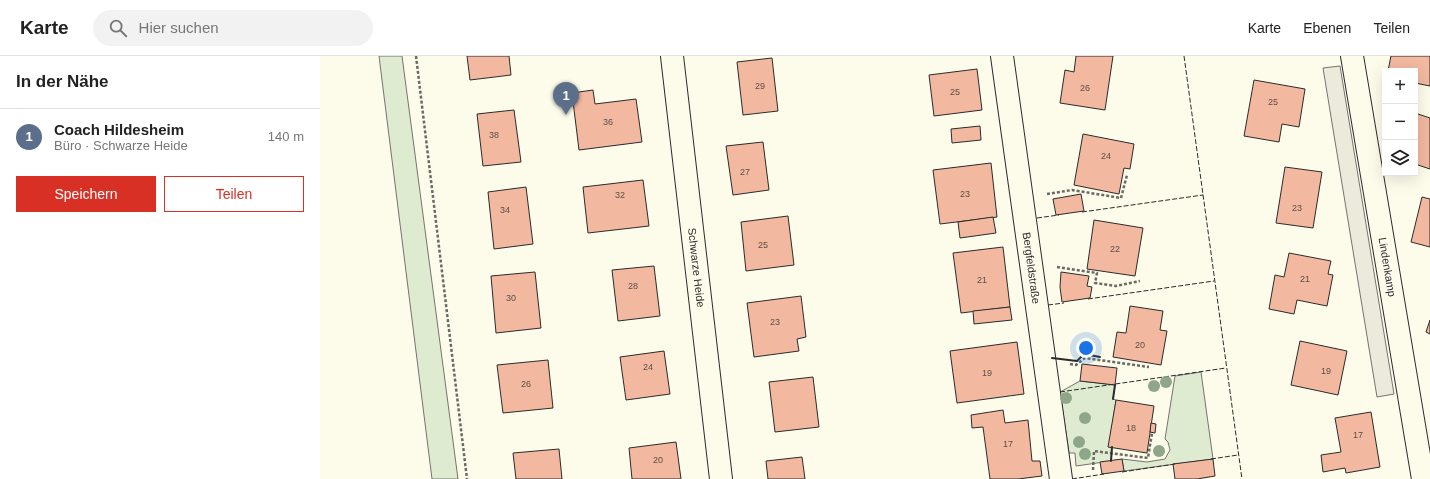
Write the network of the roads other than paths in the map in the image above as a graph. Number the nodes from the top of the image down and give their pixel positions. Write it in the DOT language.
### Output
graph roads {
  1 [pos="672,56"];
  2 [pos="1002,56"];
  3 [pos="1352,56"];
  4 [pos="721,479"];
  5 [pos="1061,479"];
  6 [pos="1423,479"];
  1 -- 4 [label="street, Schwarze Heide"];
  2 -- 5 [label="street, Bergfeldstraße"];
  3 -- 6 [label="street, Lindenkamp"];
}
